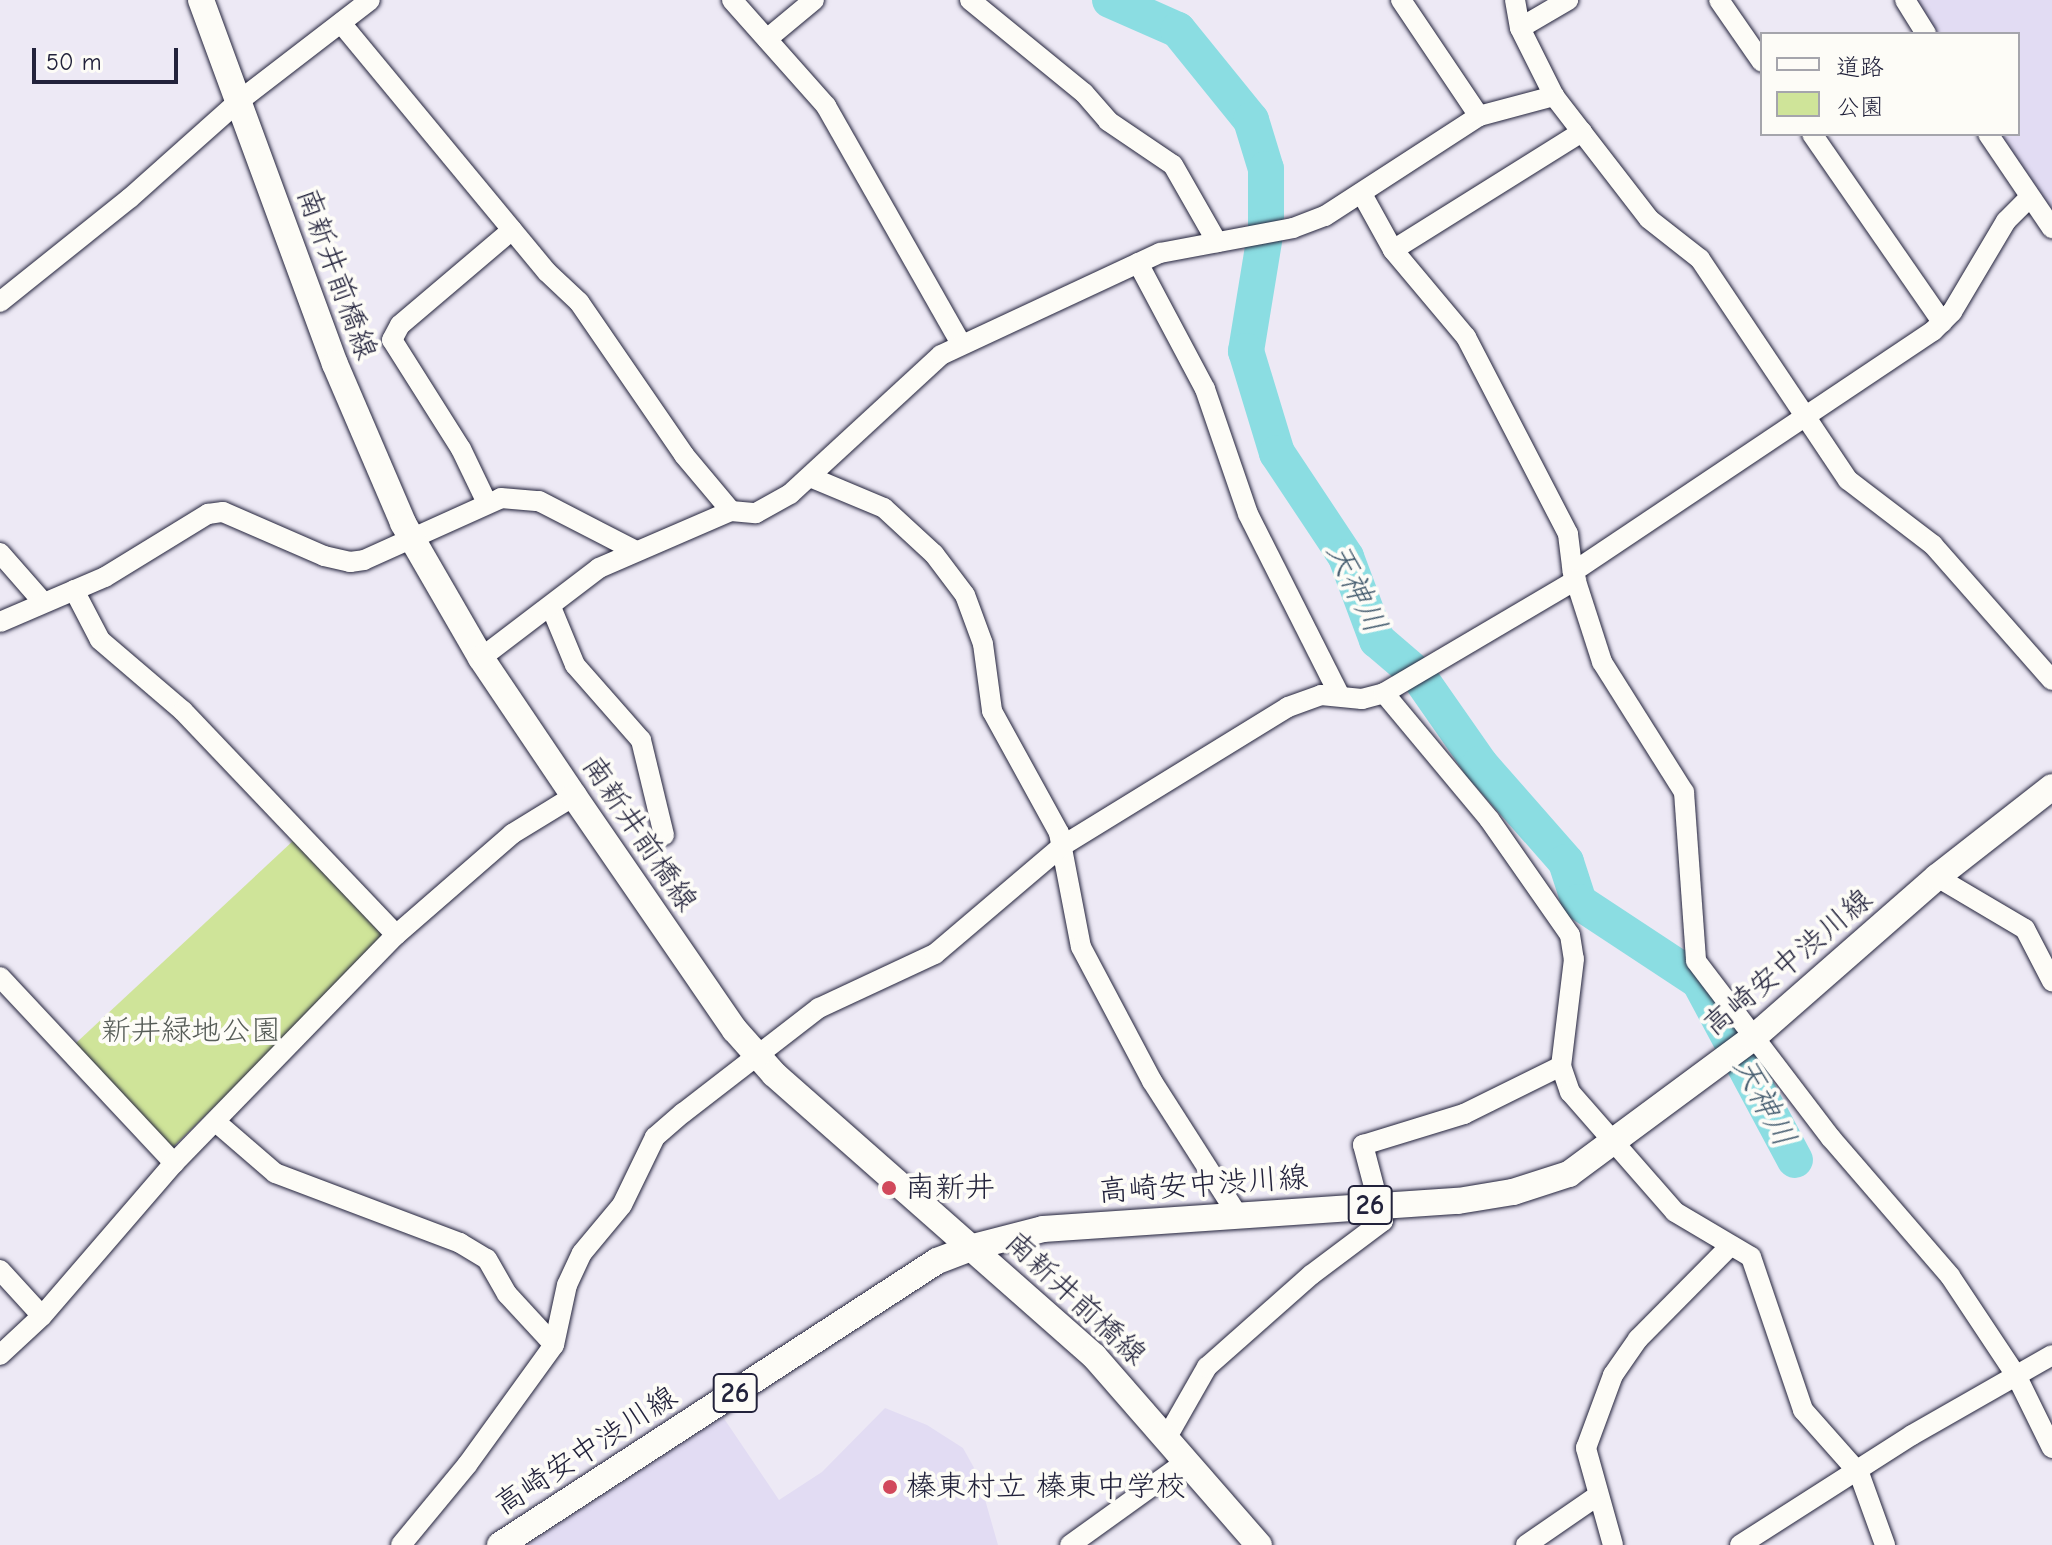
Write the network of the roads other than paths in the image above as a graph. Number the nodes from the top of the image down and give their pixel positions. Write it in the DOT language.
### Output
graph roads {
  1 [pos="201,0"];
  2 [pos="370,0"];
  3 [pos="732,0"];
  4 [pos="814,0"];
  5 [pos="970,0"];
  6 [pos="1401,0"];
  7 [pos="1515,0"];
  8 [pos="1568,0"];
  9 [pos="1719,0"];
  10 [pos="1905,0"];
  11 [pos="341,23"];
  12 [pos="1520,28"];
  13 [pos="1925,32"];
  14 [pos="767,39"];
  15 [pos="1760,59"];
  16 [pos="1554,96"];
  17 [pos="239,101"];
  18 [pos="1479,116"];
  19 [pos="1582,132"];
  20 [pos="1813,136"];
  21 [pos="1989,136"];
  22 [pos="1362,194"];
  23 [pos="2028,199"];
  24 [pos="2052,228"];
  25 [pos="512,230"];
  26 [pos="1217,242"];
  27 [pos="1393,250"];
  28 [pos="1138,263"];
  29 [pos="0,302"];
  30 [pos="1942,322"];
  31 [pos="961,344"];
  32 [pos="1807,413"];
  33 [pos="810,477"];
  34 [pos="487,503"];
  35 [pos="731,511"];
  36 [pos="410,538"];
  37 [pos="636,551"];
  38 [pos="0,553"];
  39 [pos="1575,576"];
  40 [pos="74,590"];
  41 [pos="42,601"];
  42 [pos="551,607"];
  43 [pos="0,622"];
  44 [pos="481,658"];
  45 [pos="2052,680"];
  46 [pos="1384,693"];
  47 [pos="1339,694"];
  48 [pos="2052,787"];
  49 [pos="574,796"];
  50 [pos="664,835"];
  51 [pos="1062,846"];
  52 [pos="1937,877"];
  53 [pos="396,935"];
  54 [pos="0,977"];
  55 [pos="2052,981"];
  56 [pos="1741,1047"];
  57 [pos="756,1054"];
  58 [pos="1561,1066"];
  59 [pos="216,1122"];
  60 [pos="1614,1145"];
  61 [pos="174,1163"];
  62 [pos="1380,1204"];
  63 [pos="1237,1214"];
  64 [pos="973,1247"];
  65 [pos="1729,1247"];
  66 [pos="0,1270"];
  67 [pos="42,1316"];
  68 [pos="554,1345"];
  69 [pos="0,1355"];
  70 [pos="2052,1355"];
  71 [pos="2017,1377"];
  72 [pos="1167,1437"];
  73 [pos="2052,1448"];
  74 [pos="1187,1461"];
  75 [pos="1859,1473"];
  76 [pos="1597,1496"];
  77 [pos="401,1545"];
  78 [pos="500,1545"];
  79 [pos="1070,1545"];
  80 [pos="1259,1545"];
  81 [pos="1526,1545"];
  82 [pos="1613,1545"];
  83 [pos="1740,1545"];
  84 [pos="1885,1545"];
  1 -- 17 [label="main road, 南新井前橋線"];
  2 -- 11 [label="street"];
  3 -- 14 [label="street"];
  4 -- 14 [label="street"];
  5 -- 26 [label="street"];
  6 -- 18 [label="street"];
  7 -- 12 [label="street"];
  8 -- 12 [label="street"];
  9 -- 15 [label="street"];
  10 -- 13 [label="street"];
  11 -- 17 [label="street"];
  11 -- 25 [label="street"];
  12 -- 16 [label="street"];
  14 -- 31 [label="street"];
  16 -- 18 [label="street"];
  16 -- 19 [label="street"];
  17 -- 29 [label="street"];
  17 -- 36 [label="main road, 南新井前橋線"];
  18 -- 22 [label="street"];
  19 -- 27 [label="street"];
  19 -- 32 [label="street"];
  20 -- 30 [label="street"];
  21 -- 23 [label="street"];
  22 -- 26 [label="street"];
  22 -- 27 [label="street"];
  23 -- 24 [label="street"];
  23 -- 30 [label="street"];
  25 -- 34 [label="street"];
  25 -- 35 [label="street"];
  26 -- 28 [label="street"];
  27 -- 39 [label="street"];
  28 -- 31 [label="street"];
  28 -- 47 [label="street"];
  30 -- 32 [label="street"];
  31 -- 33 [label="street"];
  32 -- 39 [label="street"];
  32 -- 45 [label="street"];
  33 -- 35 [label="street"];
  33 -- 51 [label="street"];
  34 -- 36 [label="street"];
  34 -- 37 [label="street"];
  35 -- 37 [label="street"];
  36 -- 40 [label="street"];
  36 -- 44 [label="main road, 南新井前橋線"];
  37 -- 42 [label="street"];
  38 -- 41 [label="street"];
  39 -- 46 [label="street"];
  39 -- 56 [label="street"];
  40 -- 41 [label="street"];
  40 -- 53 [label="street"];
  41 -- 43 [label="street"];
  42 -- 44 [label="street"];
  42 -- 50 [label="street"];
  44 -- 49 [label="main road, 南新井前橋線"];
  46 -- 47 [label="street"];
  46 -- 58 [label="street"];
  47 -- 51 [label="street"];
  48 -- 52 [label="main road, 高崎安中渋川線 / 26"];
  49 -- 53 [label="street"];
  49 -- 57 [label="main road, 南新井前橋線"];
  51 -- 57 [label="street"];
  51 -- 63 [label="street"];
  52 -- 55 [label="street"];
  52 -- 56 [label="main road, 高崎安中渋川線 / 26"];
  53 -- 59 [label="street"];
  54 -- 61 [label="street"];
  56 -- 60 [label="main road, 高崎安中渋川線 / 26"];
  56 -- 71 [label="street"];
  57 -- 64 [label="main road, 南新井前橋線"];
  57 -- 68 [label="street"];
  58 -- 60 [label="street"];
  58 -- 62 [label="street"];
  59 -- 61 [label="street"];
  59 -- 68 [label="street"];
  60 -- 62 [label="main road, 高崎安中渋川線 / 26"];
  60 -- 65 [label="street"];
  61 -- 67 [label="street"];
  62 -- 63 [label="main road, 高崎安中渋川線 / 26"];
  62 -- 72 [label="street"];
  63 -- 64 [label="main road, 高崎安中渋川線 / 26"];
  64 -- 72 [label="main road, 南新井前橋線"];
  64 -- 78 [label="main road, 高崎安中渋川線 / 26"];
  65 -- 75 [label="street"];
  65 -- 76 [label="street"];
  66 -- 67 [label="street"];
  67 -- 69 [label="street"];
  68 -- 77 [label="street"];
  70 -- 71 [label="street"];
  71 -- 73 [label="street"];
  71 -- 75 [label="street"];
  72 -- 74 [label="main road, 南新井前橋線"];
  74 -- 79 [label="street"];
  74 -- 80 [label="main road, 南新井前橋線"];
  75 -- 83 [label="street"];
  75 -- 84 [label="street"];
  76 -- 81 [label="street"];
  76 -- 82 [label="street"];
}
